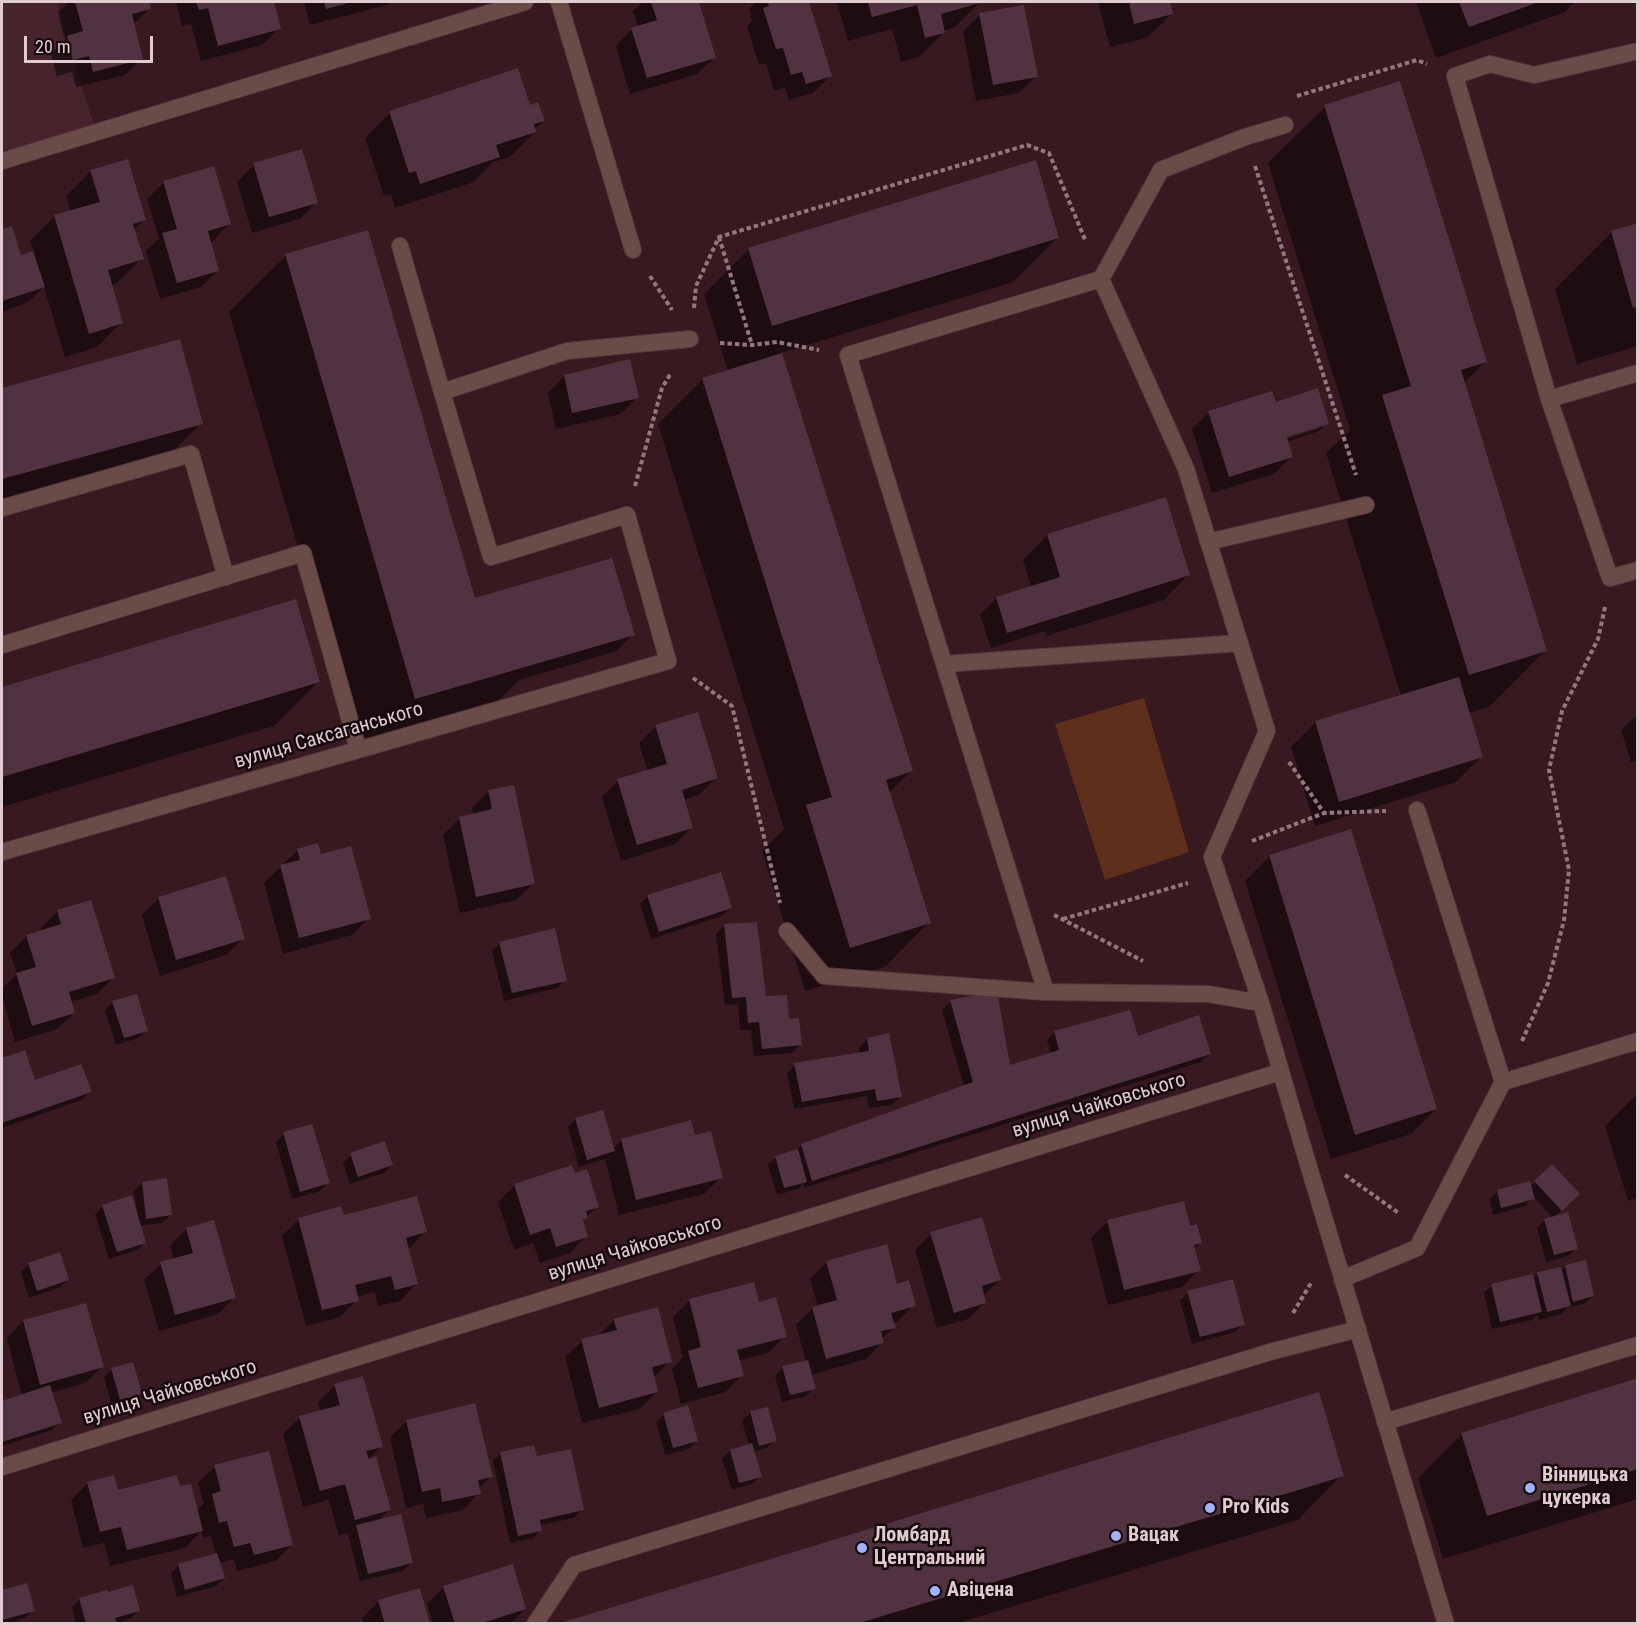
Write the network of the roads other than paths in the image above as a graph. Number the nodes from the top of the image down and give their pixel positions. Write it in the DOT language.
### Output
graph roads {
  1 [pos="525,2"];
  2 [pos="560,2"];
  3 [pos="1638,51"];
  4 [pos="1285,125"];
  5 [pos="2,160"];
  6 [pos="400,246"];
  7 [pos="633,250"];
  8 [pos="1101,279"];
  9 [pos="690,339"];
  10 [pos="1638,373"];
  11 [pos="442,392"];
  12 [pos="1550,399"];
  13 [pos="1366,505"];
  14 [pos="2,508"];
  15 [pos="1208,542"];
  16 [pos="1638,570"];
  17 [pos="226,577"];
  18 [pos="1240,643"];
  19 [pos="2,645"];
  20 [pos="944,664"];
  21 [pos="358,749"];
  22 [pos="1417,810"];
  23 [pos="2,852"];
  24 [pos="787,931"];
  25 [pos="1046,992"];
  26 [pos="1261,1003"];
  27 [pos="1638,1041"];
  28 [pos="1280,1072"];
  29 [pos="1503,1082"];
  30 [pos="1342,1279"];
  31 [pos="1358,1329"];
  32 [pos="1638,1345"];
  33 [pos="1385,1422"];
  34 [pos="2,1467"];
  35 [pos="535,1623"];
  36 [pos="1446,1623"];
  1 -- 5 [label="street"];
  2 -- 7 [label="street"];
  3 -- 12 [label="street"];
  4 -- 8 [label="street"];
  6 -- 11 [label="street"];
  8 -- 15 [label="street"];
  8 -- 20 [label="street"];
  9 -- 11 [label="street"];
  10 -- 12 [label="street"];
  11 -- 21 [label="street, вулиця Саксаганського"];
  12 -- 16 [label="street"];
  13 -- 15 [label="street"];
  14 -- 17 [label="street"];
  15 -- 18 [label="street"];
  17 -- 19 [label="street"];
  17 -- 21 [label="street"];
  18 -- 20 [label="street"];
  18 -- 26 [label="street"];
  20 -- 25 [label="street"];
  21 -- 23 [label="street, вулиця Саксаганського"];
  22 -- 29 [label="street"];
  24 -- 25 [label="street"];
  25 -- 26 [label="street"];
  26 -- 28 [label="street"];
  27 -- 29 [label="street"];
  28 -- 30 [label="street"];
  28 -- 34 [label="street, вулиця Чайковського"];
  29 -- 30 [label="street"];
  30 -- 31 [label="street"];
  31 -- 33 [label="street"];
  31 -- 35 [label="street"];
  32 -- 33 [label="street"];
  33 -- 36 [label="street"];
}
